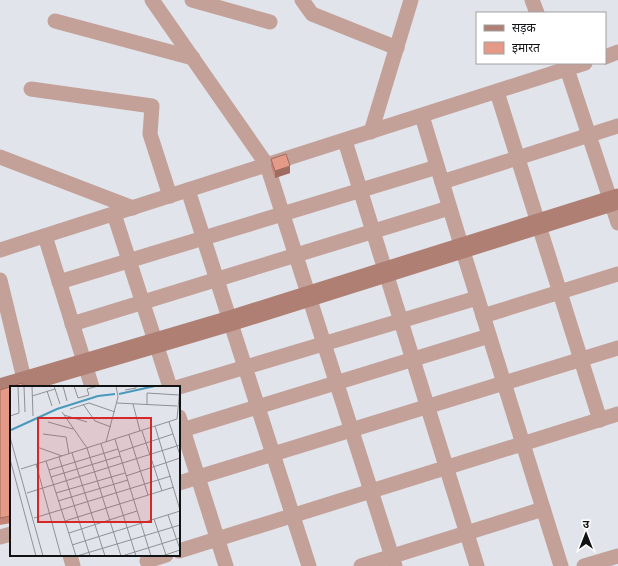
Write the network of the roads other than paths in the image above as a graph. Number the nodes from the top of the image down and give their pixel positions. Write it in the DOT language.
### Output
graph roads {
  1 [pos="152,0"];
  2 [pos="192,0"];
  3 [pos="302,0"];
  4 [pos="411,0"];
  5 [pos="532,0"];
  6 [pos="537,12"];
  7 [pos="55,21"];
  8 [pos="270,22"];
  9 [pos="397,48"];
  10 [pos="618,52"];
  11 [pos="606,57"];
  12 [pos="193,58"];
  13 [pos="580,64"];
  14 [pos="560,68"];
  15 [pos="31,90"];
  16 [pos="497,92"];
  17 [pos="422,116"];
  18 [pos="618,126"];
  19 [pos="371,132"];
  20 [pos="589,136"];
  21 [pos="345,141"];
  22 [pos="0,157"];
  23 [pos="518,158"];
  24 [pos="267,165"];
  25 [pos="437,167"];
  26 [pos="442,182"];
  27 [pos="188,190"];
  28 [pos="360,191"];
  29 [pos="170,196"];
  30 [pos="614,200"];
  31 [pos="133,208"];
  32 [pos="449,208"];
  33 [pos="114,214"];
  34 [pos="283,214"];
  35 [pos="618,223"];
  36 [pos="538,224"];
  37 [pos="373,231"];
  38 [pos="45,236"];
  39 [pos="204,238"];
  40 [pos="462,248"];
  41 [pos="0,250"];
  42 [pos="296,255"];
  43 [pos="129,260"];
  44 [pos="386,272"];
  45 [pos="618,274"];
  46 [pos="217,279"];
  47 [pos="0,280"];
  48 [pos="59,282"];
  49 [pos="560,292"];
  50 [pos="309,296"];
  51 [pos="477,298"];
  52 [pos="142,302"];
  53 [pos="483,316"];
  54 [pos="230,321"];
  55 [pos="401,321"];
  56 [pos="72,324"];
  57 [pos="489,336"];
  58 [pos="156,343"];
  59 [pos="324,344"];
  60 [pos="618,348"];
  61 [pos="413,360"];
  62 [pos="581,360"];
  63 [pos="85,364"];
  64 [pos="245,367"];
  65 [pos="336,383"];
  66 [pos="504,383"];
  67 [pos="26,384"];
  68 [pos="16,386"];
  69 [pos="92,386"];
  70 [pos="170,386"];
  71 [pos="10,387"];
  72 [pos="180,387"];
  73 [pos="0,389"];
  74 [pos="428,406"];
  75 [pos="258,407"];
  76 [pos="618,414"];
  77 [pos="600,420"];
  78 [pos="180,426"];
  79 [pos="351,430"];
  80 [pos="523,445"];
  81 [pos="273,454"];
  82 [pos="447,468"];
  83 [pos="198,477"];
  84 [pos="180,483"];
  85 [pos="371,492"];
  86 [pos="543,509"];
  87 [pos="293,516"];
  88 [pos="467,533"];
  89 [pos="10,534"];
  90 [pos="0,537"];
  91 [pos="218,539"];
  92 [pos="180,551"];
  93 [pos="70,556"];
  94 [pos="163,556"];
  95 [pos="618,556"];
  96 [pos="147,561"];
  97 [pos="393,561"];
  98 [pos="73,566"];
  99 [pos="226,566"];
  100 [pos="309,566"];
  101 [pos="361,566"];
  102 [pos="478,566"];
  103 [pos="561,566"];
  104 [pos="584,566"];
  1 -- 12 [label="street"];
  2 -- 8 [label="street"];
  3 -- 9 [label="street"];
  4 -- 9 [label="street"];
  5 -- 6 [label="street"];
  7 -- 12 [label="street"];
  9 -- 19 [label="street"];
  10 -- 11 [label="street"];
  12 -- 24 [label="street"];
  13 -- 14 [label="street"];
  14 -- 16 [label="street"];
  14 -- 20 [label="street"];
  15 -- 29 [label="street"];
  16 -- 17 [label="street"];
  16 -- 23 [label="street"];
  17 -- 19 [label="street"];
  17 -- 25 [label="street"];
  18 -- 20 [label="street"];
  19 -- 21 [label="street"];
  20 -- 23 [label="street"];
  20 -- 30 [label="street"];
  21 -- 24 [label="street"];
  21 -- 28 [label="street"];
  22 -- 31 [label="street"];
  23 -- 26 [label="street"];
  23 -- 36 [label="street"];
  24 -- 27 [label="street"];
  24 -- 34 [label="street"];
  25 -- 26 [label="street"];
  25 -- 28 [label="street"];
  26 -- 32 [label="street"];
  27 -- 29 [label="street"];
  27 -- 39 [label="street"];
  28 -- 34 [label="street"];
  28 -- 37 [label="street"];
  29 -- 31 [label="street"];
  30 -- 35 [label="street"];
  30 -- 36 [label="street"];
  31 -- 33 [label="street"];
  32 -- 37 [label="street"];
  32 -- 40 [label="street"];
  33 -- 38 [label="street"];
  33 -- 43 [label="street"];
  34 -- 39 [label="street"];
  34 -- 42 [label="street"];
  36 -- 40 [label="street"];
  36 -- 49 [label="street"];
  37 -- 42 [label="street"];
  37 -- 44 [label="street"];
  38 -- 41 [label="street"];
  38 -- 48 [label="street"];
  39 -- 43 [label="street"];
  39 -- 46 [label="street"];
  40 -- 44 [label="street"];
  40 -- 51 [label="street"];
  42 -- 46 [label="street"];
  42 -- 50 [label="street"];
  43 -- 48 [label="street"];
  43 -- 52 [label="street"];
  44 -- 50 [label="street"];
  44 -- 55 [label="street"];
  45 -- 49 [label="street"];
  46 -- 52 [label="street"];
  46 -- 54 [label="street"];
  47 -- 67 [label="street"];
  48 -- 56 [label="street"];
  49 -- 53 [label="street"];
  49 -- 62 [label="street"];
  50 -- 54 [label="street"];
  50 -- 59 [label="street"];
  51 -- 53 [label="street"];
  51 -- 55 [label="street"];
  52 -- 56 [label="street"];
  52 -- 58 [label="street"];
  53 -- 57 [label="street"];
  54 -- 58 [label="street"];
  54 -- 64 [label="street"];
  55 -- 59 [label="street"];
  55 -- 61 [label="street"];
  56 -- 63 [label="street"];
  57 -- 61 [label="street"];
  57 -- 66 [label="street"];
  58 -- 63 [label="street"];
  58 -- 70 [label="street"];
  59 -- 64 [label="street"];
  59 -- 65 [label="street"];
  60 -- 62 [label="street"];
  61 -- 65 [label="street"];
  61 -- 74 [label="street"];
  62 -- 66 [label="street"];
  62 -- 77 [label="street"];
  63 -- 67 [label="street"];
  63 -- 69 [label="street"];
  64 -- 72 [label="street"];
  64 -- 75 [label="street"];
  65 -- 75 [label="street"];
  65 -- 79 [label="street"];
  66 -- 74 [label="street"];
  66 -- 80 [label="street"];
  67 -- 68 [label="street"];
  71 -- 73 [label="street"];
  74 -- 79 [label="street"];
  74 -- 82 [label="street"];
  75 -- 78 [label="street"];
  75 -- 81 [label="street"];
  76 -- 77 [label="street"];
  77 -- 80 [label="street"];
  78 -- 83 [label="street"];
  79 -- 81 [label="street"];
  79 -- 85 [label="street"];
  80 -- 82 [label="street"];
  80 -- 86 [label="street"];
  81 -- 83 [label="street"];
  81 -- 87 [label="street"];
  82 -- 85 [label="street"];
  82 -- 88 [label="street"];
  83 -- 84 [label="street"];
  83 -- 91 [label="street"];
  85 -- 87 [label="street"];
  85 -- 97 [label="street"];
  86 -- 88 [label="street"];
  86 -- 103 [label="street"];
  87 -- 91 [label="street"];
  87 -- 100 [label="street"];
  88 -- 97 [label="street"];
  88 -- 102 [label="street"];
  89 -- 90 [label="street"];
  91 -- 92 [label="street"];
  91 -- 99 [label="street"];
  93 -- 98 [label="street"];
  94 -- 96 [label="street"];
  95 -- 104 [label="street"];
  97 -- 101 [label="street"];
}
